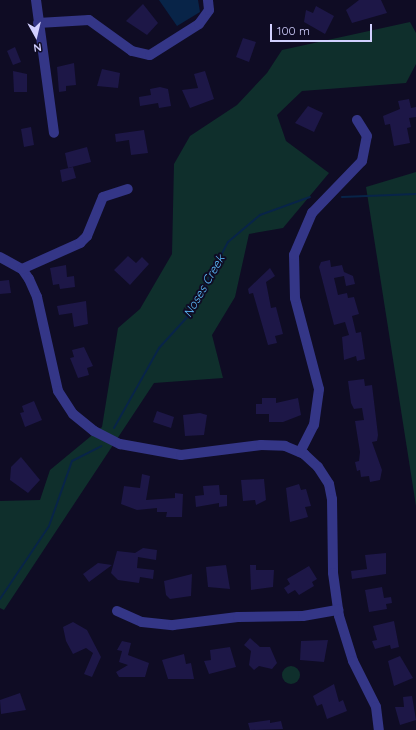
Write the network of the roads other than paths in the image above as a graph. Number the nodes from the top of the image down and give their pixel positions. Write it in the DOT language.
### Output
graph roads {
  1 [pos="36,0"];
  2 [pos="208,0"];
  3 [pos="38,23"];
  4 [pos="357,120"];
  5 [pos="54,132"];
  6 [pos="128,188"];
  7 [pos="0,257"];
  8 [pos="22,269"];
  9 [pos="300,452"];
  10 [pos="338,610"];
  11 [pos="117,611"];
  12 [pos="379,730"];
  1 -- 3 [label="street"];
  2 -- 3 [label="street"];
  3 -- 5 [label="street"];
  4 -- 9 [label="street"];
  6 -- 8 [label="street"];
  7 -- 8 [label="street"];
  8 -- 9 [label="street"];
  9 -- 10 [label="street"];
  10 -- 11 [label="street"];
  10 -- 12 [label="street"];
}
